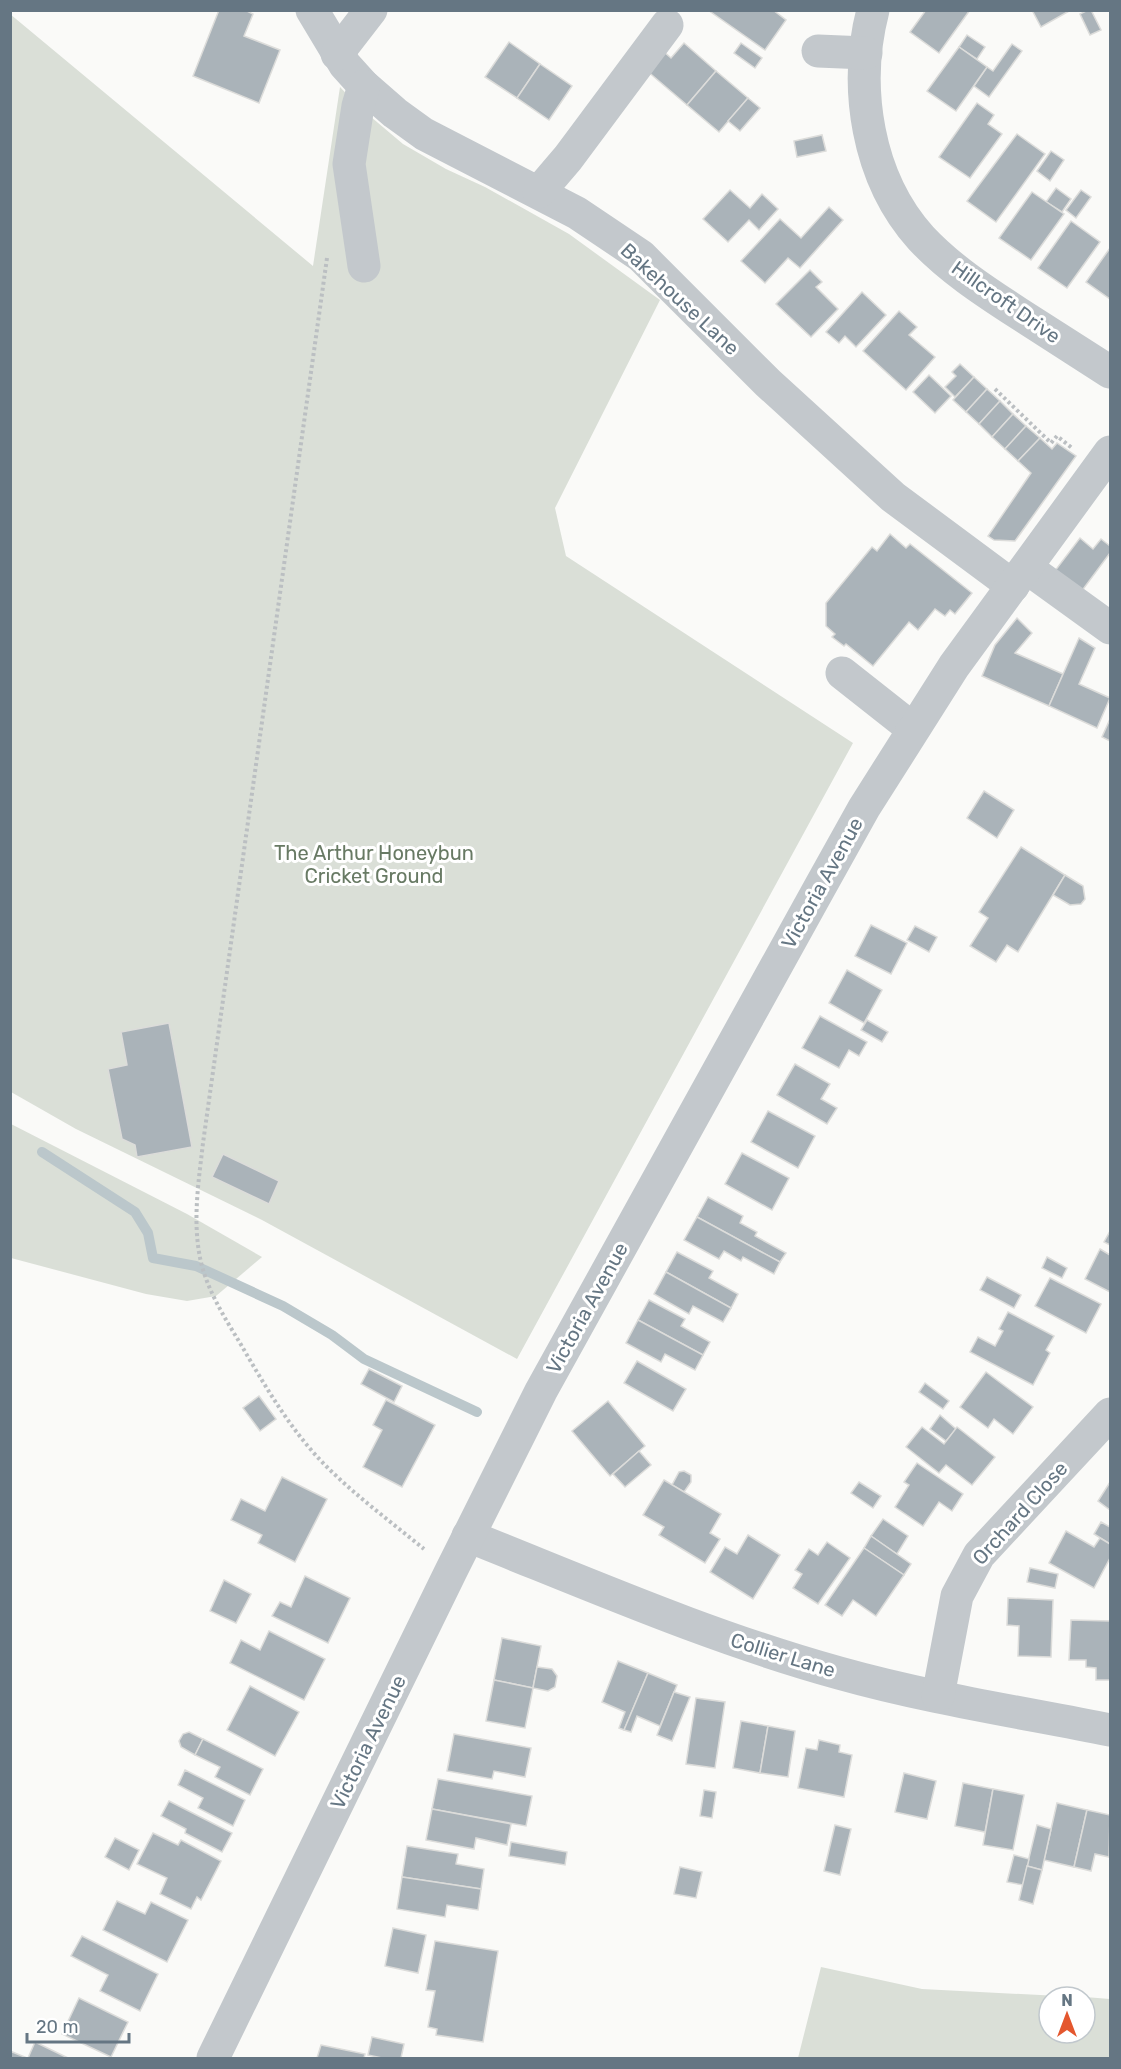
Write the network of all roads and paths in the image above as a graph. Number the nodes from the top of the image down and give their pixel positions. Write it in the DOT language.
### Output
graph roads {
  1 [pos="312,10"];
  2 [pos="371,10"];
  3 [pos="873,10"];
  4 [pos="667,25"];
  5 [pos="818,51"];
  6 [pos="866,53"];
  7 [pos="337,54"];
  8 [pos="364,86"];
  9 [pos="539,192"];
  10 [pos="328,247"];
  11 [pos="364,266"];
  12 [pos="1110,372"];
  13 [pos="995,389"];
  14 [pos="1105,460"];
  15 [pos="1020,577"];
  16 [pos="1110,628"];
  17 [pos="842,673"];
  18 [pos="912,729"];
  19 [pos="1110,1414"];
  20 [pos="468,1536"];
  21 [pos="451,1571"];
  22 [pos="938,1696"];
  23 [pos="1110,1730"];
  24 [pos="213,2058"];
  1 -- 7 [label="street, Bakehouse Lane"];
  2 -- 7 [label="street"];
  3 -- 6 [label="street, Hillcroft Drive"];
  4 -- 9 [label="street"];
  5 -- 6 [label="street"];
  6 -- 12 [label="street, Hillcroft Drive"];
  7 -- 8 [label="street, Bakehouse Lane"];
  8 -- 9 [label="street, Bakehouse Lane"];
  8 -- 11 [label="street"];
  9 -- 15 [label="street, Bakehouse Lane"];
  10 -- 21 [label="path"];
  13 -- 14 [label="path"];
  14 -- 15 [label="street, Victoria Avenue"];
  15 -- 16 [label="street, Bakehouse Lane"];
  15 -- 18 [label="street, Victoria Avenue"];
  17 -- 18 [label="street"];
  18 -- 20 [label="street, Victoria Avenue"];
  19 -- 22 [label="street, Orchard Close"];
  20 -- 21 [label="street, Victoria Avenue"];
  20 -- 22 [label="street, Collier Lane"];
  21 -- 24 [label="street, Victoria Avenue"];
  22 -- 23 [label="street, Collier Lane"];
}
